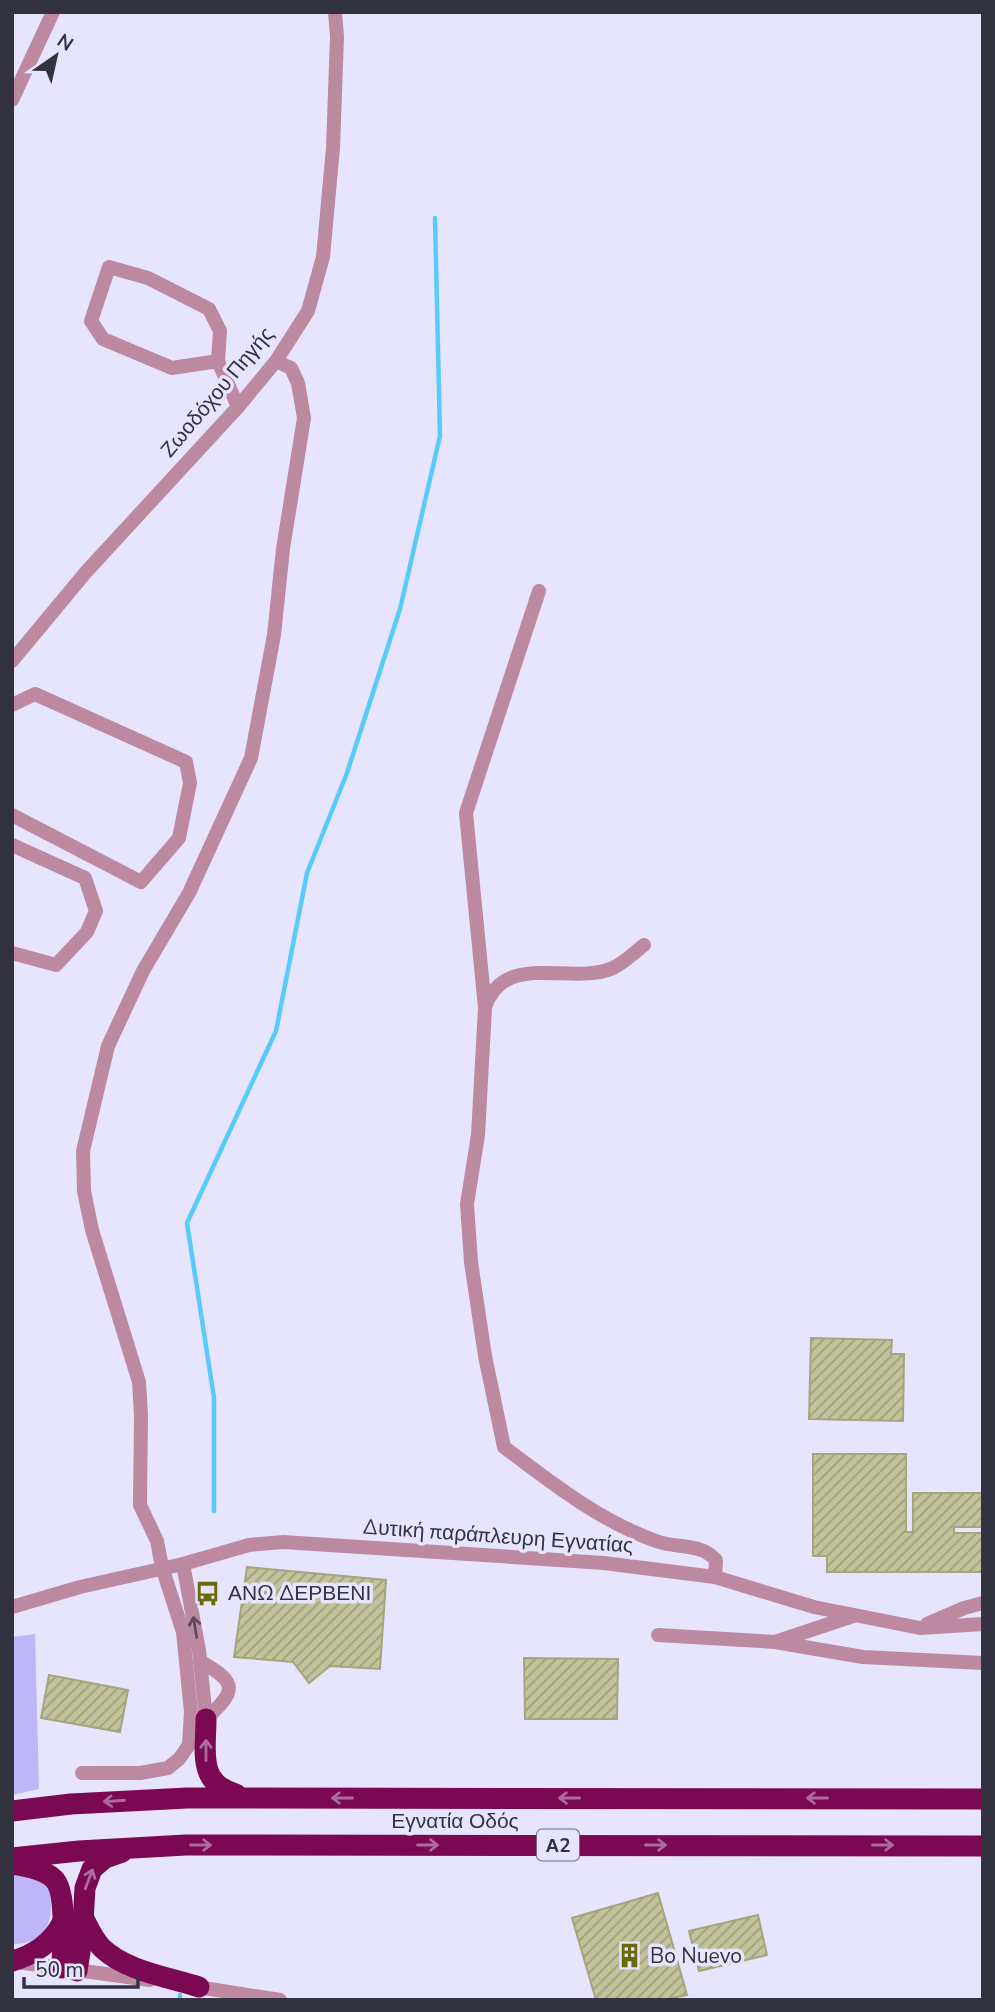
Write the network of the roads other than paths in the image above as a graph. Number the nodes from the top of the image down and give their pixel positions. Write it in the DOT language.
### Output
graph roads {
  1 [pos="53,12"];
  2 [pos="335,12"];
  3 [pos="12,100"];
  4 [pos="218,360"];
  5 [pos="276,361"];
  6 [pos="237,407"];
  7 [pos="539,591"];
  8 [pos="12,661"];
  9 [pos="12,705"];
  10 [pos="12,815"];
  11 [pos="12,845"];
  12 [pos="644,945"];
  13 [pos="12,953"];
  14 [pos="485,1008"];
  15 [pos="183,1564"];
  16 [pos="162,1567"];
  17 [pos="715,1577"];
  18 [pos="983,1603"];
  19 [pos="12,1608"];
  20 [pos="855,1615"];
  21 [pos="983,1624"];
  22 [pos="919,1628"];
  23 [pos="658,1635"];
  24 [pos="775,1642"];
  25 [pos="200,1661"];
  26 [pos="983,1663"];
  27 [pos="206,1719"];
  28 [pos="82,1773"];
  29 [pos="256,1798"];
  30 [pos="983,1799"];
  31 [pos="12,1811"];
  32 [pos="983,1846"];
  33 [pos="132,1847"];
  34 [pos="12,1861"];
  35 [pos="84,1919"];
  36 [pos="62,1923"];
  37 [pos="12,1961"];
  38 [pos="70,1969"];
  39 [pos="200,1987"];
  40 [pos="280,2000"];
  1 -- 3 [label="street"];
  2 -- 5 [label="street, Ζωοδόχου Πηγής"];
  4 -- 4 [label="street"];
  4 -- 6 [label="street"];
  5 -- 6 [label="street, Ζωοδόχου Πηγής"];
  5 -- 16 [label="street"];
  6 -- 8 [label="street, Ζωοδόχου Πηγής"];
  7 -- 14 [label="street"];
  9 -- 10 [label="street"];
  11 -- 13 [label="street"];
  12 -- 14 [label="street"];
  14 -- 17 [label="street"];
  15 -- 16 [label="street, Δυτική παράπλευρη Εγνατίας"];
  15 -- 17 [label="street, Δυτική παράπλευρη Εγνατίας"];
  25 -- 15 [label="street, one-way"];
  16 -- 19 [label="street, Δυτική παράπλευρη Εγνατίας"];
  16 -- 28 [label="street"];
  17 -- 20 [label="street, Δυτική παράπλευρη Εγνατίας"];
  18 -- 22 [label="street"];
  20 -- 22 [label="street, Δυτική παράπλευρη Εγνατίας"];
  20 -- 24 [label="street"];
  21 -- 22 [label="street, Δυτική παράπλευρη Εγνατίας"];
  23 -- 24 [label="street"];
  24 -- 26 [label="street"];
  25 -- 27 [label="street"];
  25 -- 27 [label="street"];
  29 -- 27 [label="highway, one-way"];
  30 -- 29 [label="highway, Εγνατία Οδός / Α2, one-way"];
  29 -- 31 [label="highway, Εγνατία Οδός / Α2, one-way"];
  33 -- 32 [label="highway, Εγνατία Οδός / Α2, one-way"];
  33 -- 34 [label="highway, Εγνατία Οδός / Α2"];
  35 -- 33 [label="highway, one-way"];
  34 -- 36 [label="highway"];
  35 -- 38 [label="highway"];
  35 -- 39 [label="highway"];
  36 -- 37 [label="highway"];
  36 -- 38 [label="highway"];
  37 -- 38 [label="street"];
  38 -- 39 [label="street"];
  39 -- 40 [label="street"];
}
